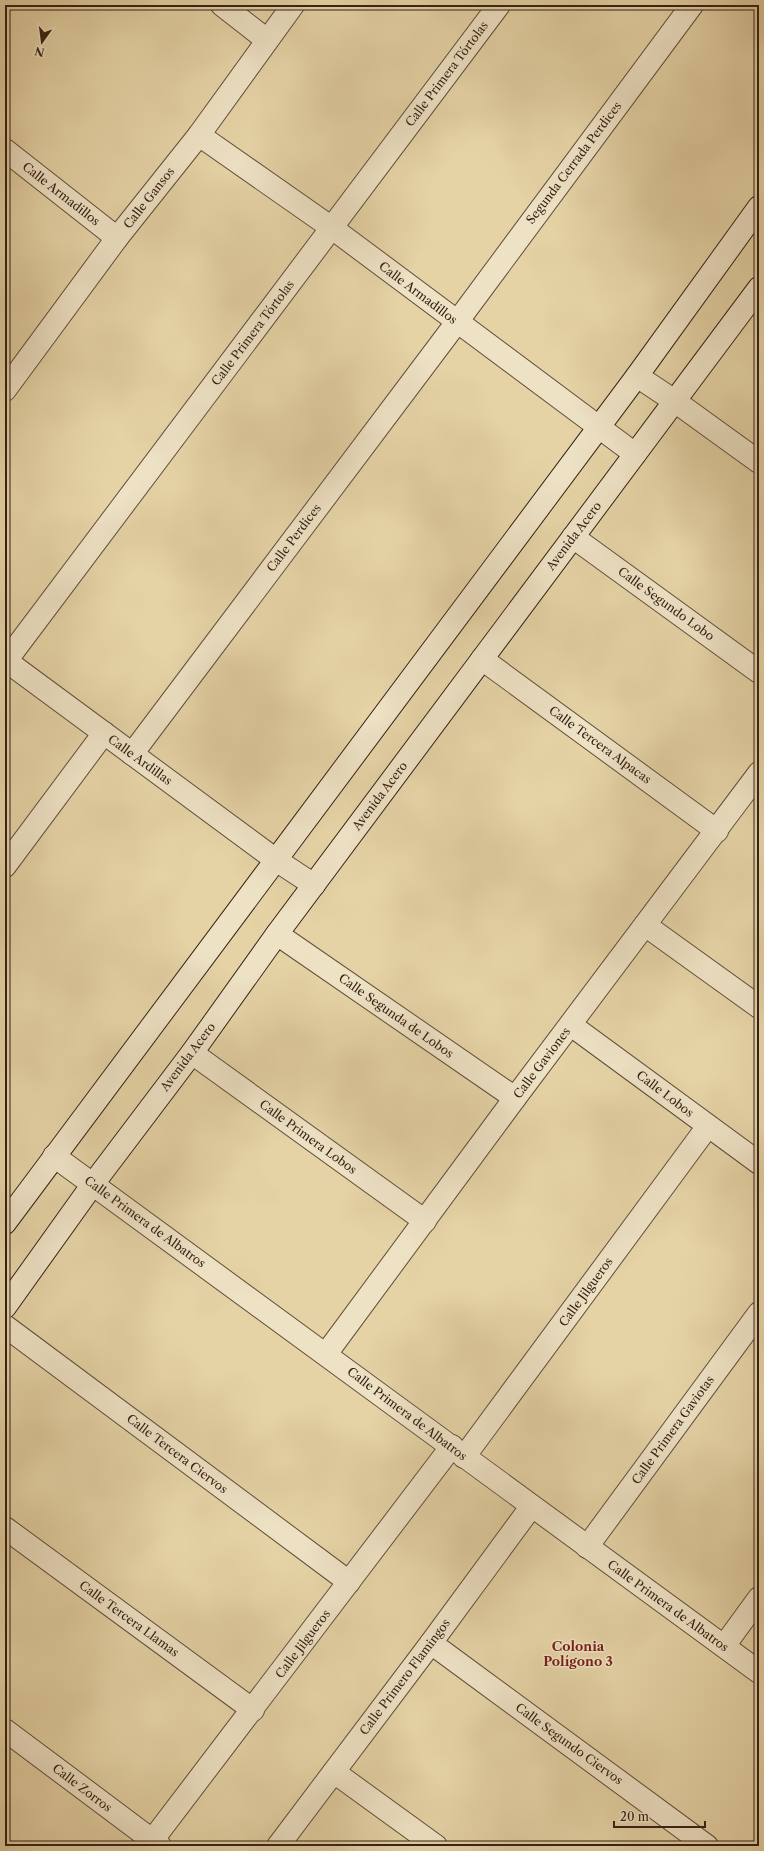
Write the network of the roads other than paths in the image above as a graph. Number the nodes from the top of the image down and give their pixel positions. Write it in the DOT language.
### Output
graph roads {
  1 [pos="222,5"];
  2 [pos="293,5"];
  3 [pos="499,5"];
  4 [pos="692,5"];
  5 [pos="267,40"];
  6 [pos="199,135"];
  7 [pos="5,150"];
  8 [pos="759,207"];
  9 [pos="332,228"];
  10 [pos="117,238"];
  11 [pos="759,288"];
  12 [pos="457,322"];
  13 [pos="637,376"];
  14 [pos="5,390"];
  15 [pos="676,402"];
  16 [pos="597,427"];
  17 [pos="636,454"];
  18 [pos="759,462"];
  19 [pos="573,537"];
  20 [pos="482,659"];
  21 [pos="6,660"];
  22 [pos="759,672"];
  23 [pos="104,733"];
  24 [pos="132,754"];
  25 [pos="759,773"];
  26 [pos="717,831"];
  27 [pos="276,860"];
  28 [pos="5,866"];
  29 [pos="314,885"];
  30 [pos="645,925"];
  31 [pos="278,934"];
  32 [pos="759,1007"];
  33 [pos="571,1024"];
  34 [pos="192,1053"];
  35 [pos="515,1098"];
  36 [pos="708,1126"];
  37 [pos="54,1156"];
  38 [pos="759,1164"];
  39 [pos="93,1184"];
  40 [pos="425,1221"];
  41 [pos="5,1223"];
  42 [pos="5,1307"];
  43 [pos="759,1313"];
  44 [pos="5,1326"];
  45 [pos="326,1354"];
  46 [pos="458,1452"];
  47 [pos="531,1507"];
  48 [pos="5,1528"];
  49 [pos="588,1547"];
  50 [pos="349,1582"];
  51 [pos="759,1598"];
  52 [pos="431,1643"];
  53 [pos="724,1646"];
  54 [pos="759,1672"];
  55 [pos="253,1710"];
  56 [pos="5,1730"];
  57 [pos="334,1772"];
  58 [pos="154,1844"];
  59 [pos="278,1846"];
  60 [pos="436,1846"];
  61 [pos="707,1846"];
  1 -- 5 [label="street"];
  2 -- 5 [label="street, Calle Gansos"];
  3 -- 9 [label="street, Calle Primera Tórtolas"];
  4 -- 12 [label="street, Segunda Cerrada Perdices"];
  5 -- 6 [label="street, Calle Gansos"];
  6 -- 9 [label="street, Calle Armadillos"];
  6 -- 10 [label="street, Calle Gansos"];
  7 -- 10 [label="street, Calle Armadillos"];
  8 -- 13 [label="street"];
  9 -- 12 [label="street, Calle Armadillos"];
  9 -- 21 [label="street, Calle Primera Tórtolas"];
  10 -- 14 [label="street, Calle Gansos"];
  11 -- 15 [label="street, Avenida Acero"];
  12 -- 16 [label="street, Calle Armadillos"];
  12 -- 24 [label="street, Calle Perdices"];
  13 -- 15 [label="street"];
  13 -- 16 [label="street"];
  15 -- 17 [label="street, Avenida Acero"];
  15 -- 18 [label="street"];
  16 -- 17 [label="street, Calle Armadillos"];
  16 -- 27 [label="street"];
  17 -- 19 [label="street, Avenida Acero"];
  19 -- 20 [label="street, Avenida Acero"];
  19 -- 22 [label="street, Calle Segundo Lobo"];
  20 -- 26 [label="street, Calle Tercera Alpacas"];
  20 -- 29 [label="street, Avenida Acero"];
  21 -- 23 [label="street, Calle Ardillas"];
  23 -- 24 [label="street, Calle Ardillas"];
  23 -- 28 [label="street"];
  24 -- 27 [label="street, Calle Ardillas"];
  25 -- 26 [label="street, Calle Gaviones"];
  26 -- 30 [label="street, Calle Gaviones"];
  27 -- 29 [label="street, Calle Ardillas"];
  27 -- 37 [label="street"];
  29 -- 31 [label="street, Avenida Acero"];
  30 -- 32 [label="street"];
  30 -- 33 [label="street, Calle Gaviones"];
  31 -- 34 [label="street, Avenida Acero"];
  31 -- 35 [label="street, Calle Segunda de Lobos"];
  33 -- 35 [label="street, Calle Gaviones"];
  33 -- 36 [label="street, Calle Lobos"];
  34 -- 39 [label="street, Avenida Acero"];
  34 -- 40 [label="street, Calle Primera Lobos"];
  35 -- 40 [label="street, Calle Gaviones"];
  36 -- 38 [label="street, Calle Lobos"];
  36 -- 46 [label="street, Calle Jilgueros"];
  37 -- 39 [label="street, Calle Primera de Albatros"];
  37 -- 41 [label="street"];
  39 -- 42 [label="street, Avenida Acero"];
  39 -- 45 [label="street, Calle Primera de Albatros"];
  40 -- 45 [label="street, Calle Gaviones"];
  43 -- 49 [label="street, Calle Primera Gaviotas"];
  44 -- 50 [label="street, Calle Tercera Ciervos"];
  45 -- 46 [label="street, Calle Primera de Albatros"];
  46 -- 47 [label="street, Calle Primera de Albatros"];
  46 -- 50 [label="street, Calle Jilgueros"];
  47 -- 49 [label="street, Calle Primera de Albatros"];
  47 -- 52 [label="street, Calle Primero Flamingos"];
  48 -- 55 [label="street, Calle Tercera Llamas"];
  49 -- 53 [label="street, Calle Primera de Albatros"];
  50 -- 55 [label="street, Calle Jilgueros"];
  51 -- 53 [label="street"];
  52 -- 57 [label="street, Calle Primero Flamingos"];
  52 -- 61 [label="street, Calle Segundo Ciervos"];
  53 -- 54 [label="street, Calle Primera de Albatros"];
  55 -- 58 [label="street, Calle Jilgueros"];
  56 -- 58 [label="street, Calle Zorros"];
  57 -- 59 [label="street, Calle Primero Flamingos"];
  57 -- 60 [label="street"];
}
